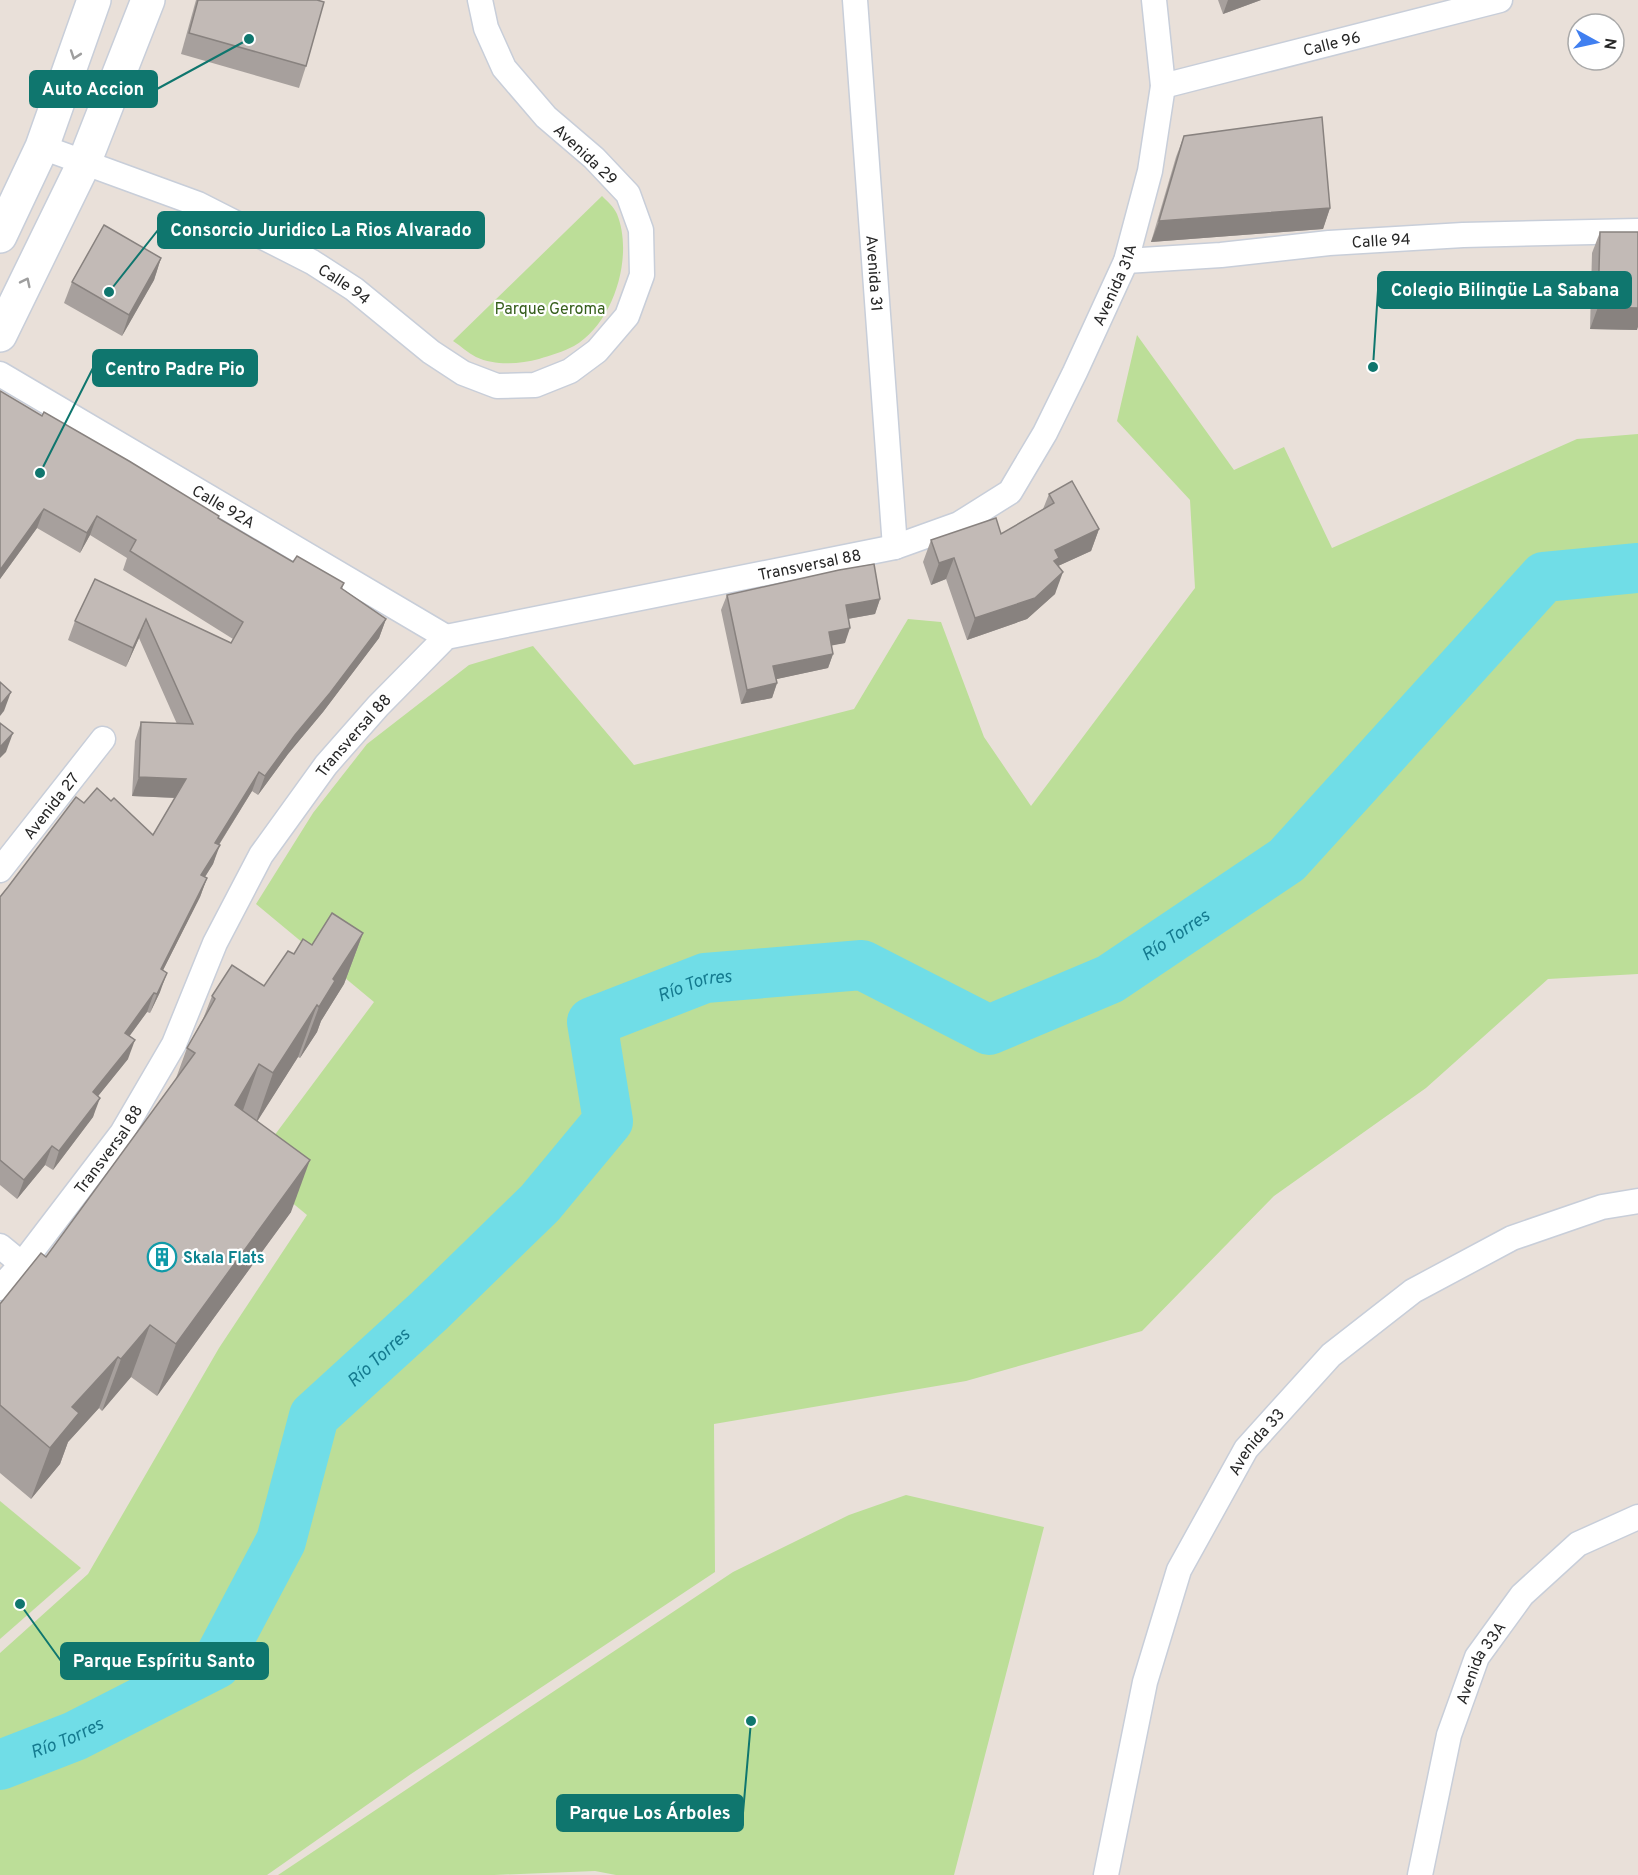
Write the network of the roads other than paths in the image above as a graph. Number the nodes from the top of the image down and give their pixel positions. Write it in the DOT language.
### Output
graph roads {
  1 [pos="94,0"];
  2 [pos="148,0"];
  3 [pos="480,0"];
  4 [pos="855,0"];
  5 [pos="1154,0"];
  6 [pos="1500,0"];
  7 [pos="1163,86"];
  8 [pos="42,147"];
  9 [pos="84,163"];
  10 [pos="1638,231"];
  11 [pos="0,236"];
  12 [pos="1126,261"];
  13 [pos="0,335"];
  14 [pos="570,371"];
  15 [pos="0,374"];
  16 [pos="959,524"];
  17 [pos="895,547"];
  18 [pos="446,637"];
  19 [pos="103,739"];
  20 [pos="0,870"];
  21 [pos="1638,1202"];
  22 [pos="0,1246"];
  23 [pos="22,1264"];
  24 [pos="0,1288"];
  25 [pos="1638,1517"];
  26 [pos="1106,1875"];
  27 [pos="1420,1875"];
  1 -- 8 [label="main road, one-way"];
  2 -- 9 [label="main road"];
  3 -- 14 [label="street, Avenida 29"];
  4 -- 17 [label="street, Avenida 31"];
  5 -- 7 [label="street, Avenida 31A"];
  6 -- 7 [label="street, Calle 96"];
  7 -- 12 [label="street, Avenida 31A"];
  8 -- 9 [label="street, Calle 94"];
  8 -- 11 [label="main road"];
  13 -- 9 [label="main road, one-way"];
  9 -- 14 [label="street, Calle 94"];
  10 -- 12 [label="street, Calle 94"];
  12 -- 16 [label="street, Avenida 31A"];
  15 -- 18 [label="street, Calle 92A"];
  16 -- 17 [label="street, Transversal 88"];
  17 -- 18 [label="street, Transversal 88"];
  18 -- 23 [label="street, Transversal 88"];
  19 -- 20 [label="street, Avenida 27"];
  21 -- 26 [label="street, Avenida 33"];
  22 -- 23 [label="street"];
  23 -- 24 [label="street, Transversal 88"];
  25 -- 27 [label="street, Avenida 33A"];
}
